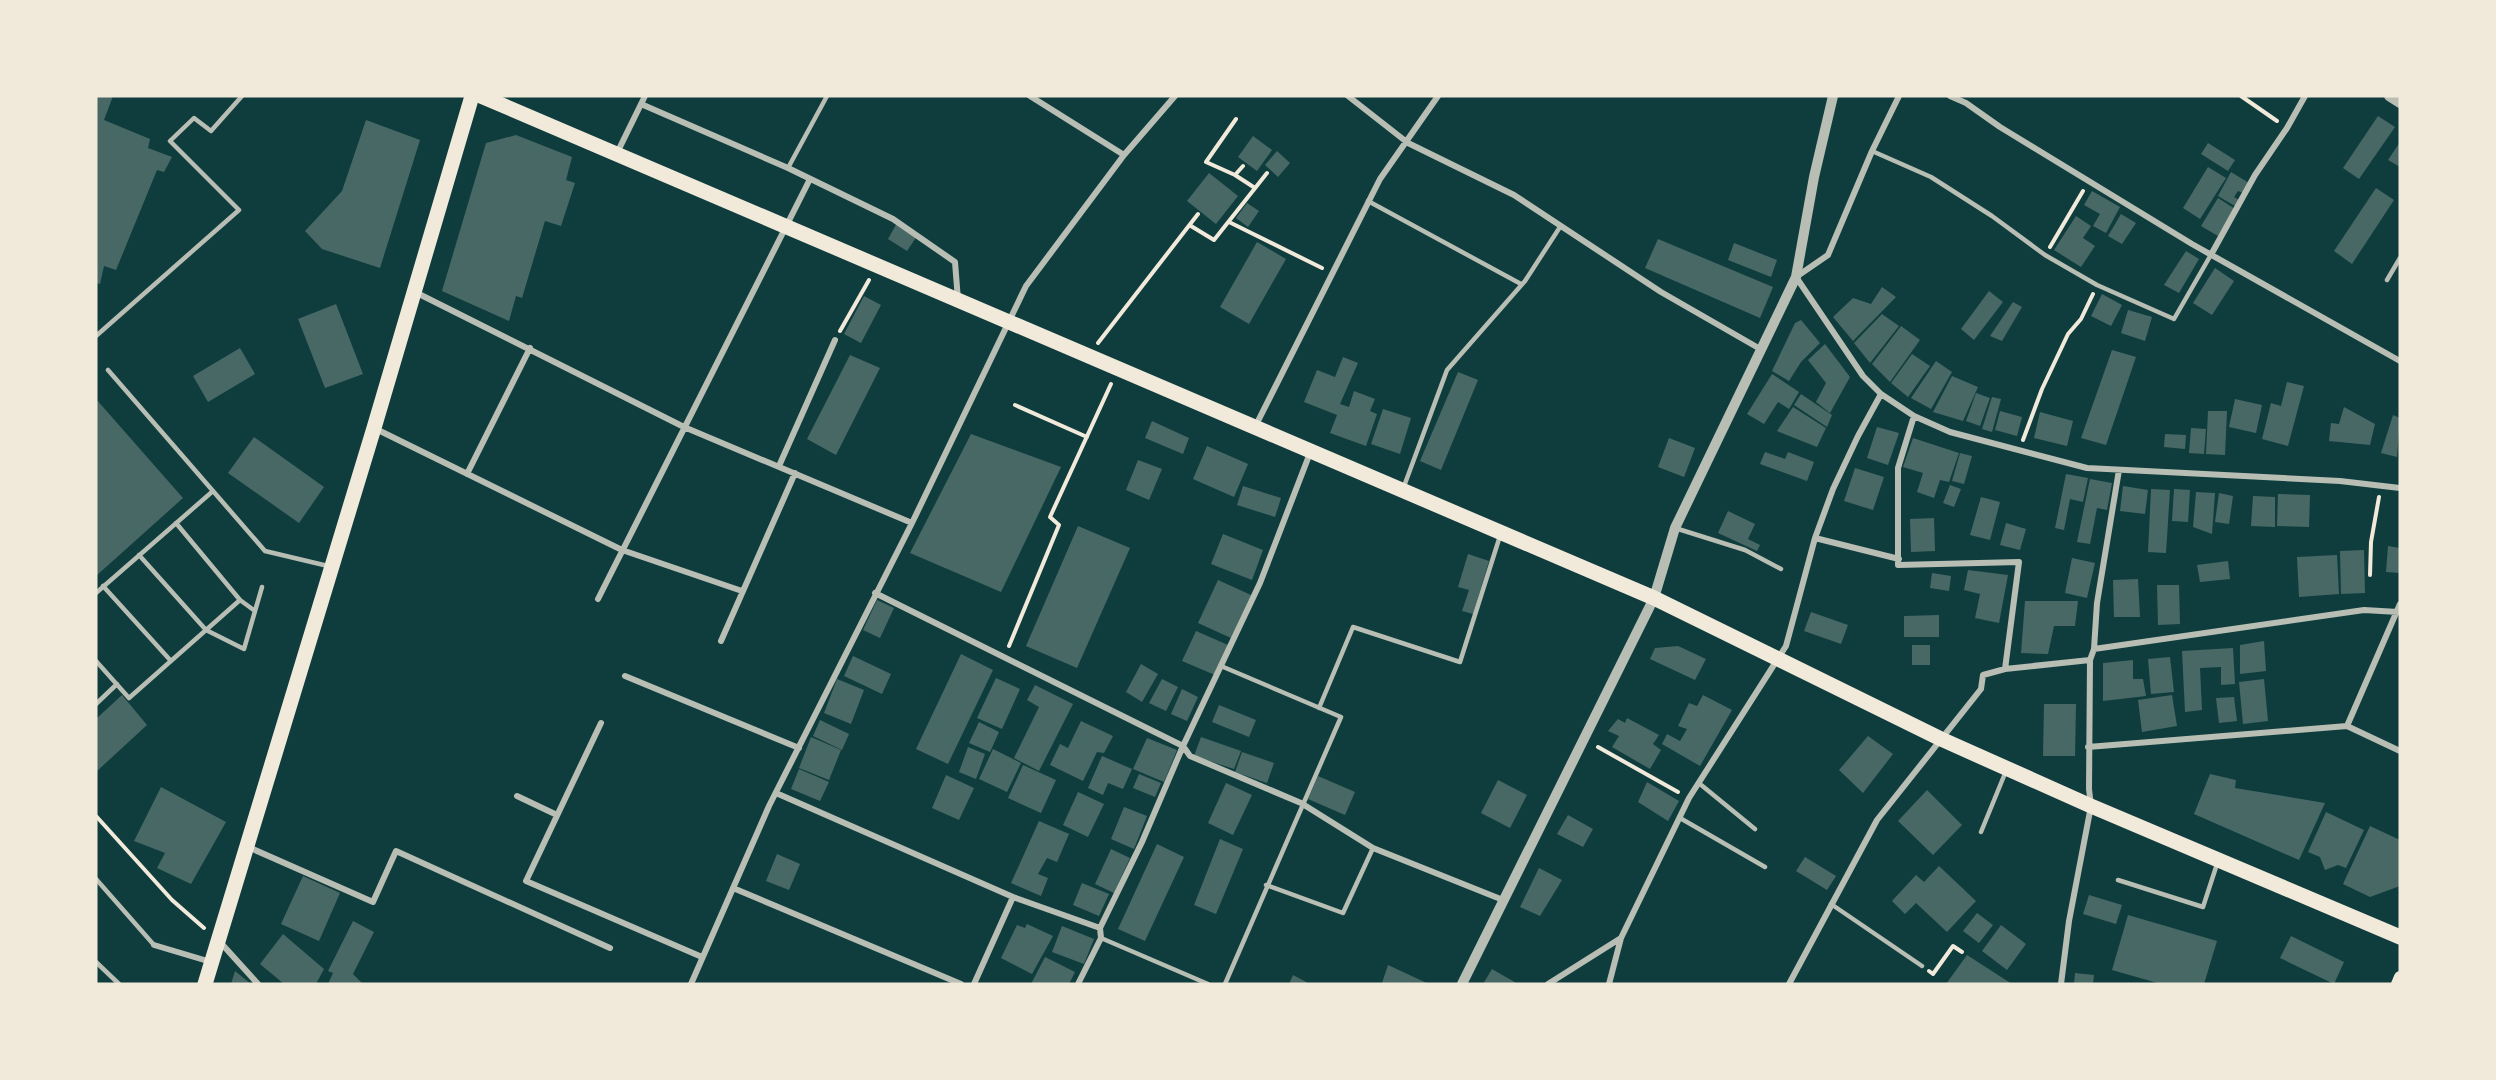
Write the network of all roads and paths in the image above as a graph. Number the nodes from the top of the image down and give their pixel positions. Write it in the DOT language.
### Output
graph roads {
  1 [pos="242,96"];
  2 [pos="472,96"];
  3 [pos="481,96"];
  4 [pos="645,96"];
  5 [pos="827,96"];
  6 [pos="1030,96"];
  7 [pos="1175,96"];
  8 [pos="1348,96"];
  9 [pos="1438,96"];
  10 [pos="1833,96"];
  11 [pos="1899,96"];
  12 [pos="1950,96"];
  13 [pos="1971,96"];
  14 [pos="2241,96"];
  15 [pos="2305,96"];
  16 [pos="2390,96"];
  17 [pos="1966,103"];
  18 [pos="2400,103"];
  19 [pos="641,104"];
  20 [pos="1236,119"];
  21 [pos="2288,128"];
  22 [pos="1408,143"];
  23 [pos="1872,151"];
  24 [pos="617,154"];
  25 [pos="1124,155"];
  26 [pos="1243,166"];
  27 [pos="788,168"];
  28 [pos="1267,173"];
  29 [pos="1235,176"];
  30 [pos="810,179"];
  31 [pos="2089,180"];
  32 [pos="1255,188"];
  33 [pos="1368,201"];
  34 [pos="1198,214"];
  35 [pos="1229,222"];
  36 [pos="1191,226"];
  37 [pos="787,227"];
  38 [pos="1560,227"];
  39 [pos="2212,253"];
  40 [pos="2045,255"];
  41 [pos="2400,258"];
  42 [pos="1333,273"];
  43 [pos="1796,277"];
  44 [pos="869,280"];
  45 [pos="2387,280"];
  46 [pos="1521,284"];
  47 [pos="2097,285"];
  48 [pos="415,292"];
  49 [pos="958,300"];
  50 [pos="1010,323"];
  51 [pos="96,336"];
  52 [pos="835,340"];
  53 [pos="1097,343"];
  54 [pos="530,348"];
  55 [pos="1762,350"];
  56 [pos="2400,360"];
  57 [pos="108,370"];
  58 [pos="1111,384"];
  59 [pos="1881,394"];
  60 [pos="1016,405"];
  61 [pos="1914,416"];
  62 [pos="684,427"];
  63 [pos="374,428"];
  64 [pos="1255,428"];
  65 [pos="1087,437"];
  66 [pos="1310,452"];
  67 [pos="2018,452"];
  68 [pos="779,466"];
  69 [pos="2119,470"];
  70 [pos="795,473"];
  71 [pos="467,474"];
  72 [pos="2380,487"];
  73 [pos="2400,488"];
  74 [pos="213,491"];
  75 [pos="1402,491"];
  76 [pos="176,523"];
  77 [pos="912,523"];
  78 [pos="1675,528"];
  79 [pos="1501,533"];
  80 [pos="1815,538"];
  81 [pos="622,550"];
  82 [pos="139,555"];
  83 [pos="1899,560"];
  84 [pos="332,568"];
  85 [pos="1781,569"];
  86 [pos="2370,575"];
  87 [pos="103,586"];
  88 [pos="262,587"];
  89 [pos="742,591"];
  90 [pos="96,593"];
  91 [pos="875,593"];
  92 [pos="1654,598"];
  93 [pos="598,599"];
  94 [pos="240,600"];
  95 [pos="2400,604"];
  96 [pos="255,611"];
  97 [pos="2398,612"];
  98 [pos="206,630"];
  99 [pos="721,641"];
  100 [pos="2094,649"];
  101 [pos="1005,656"];
  102 [pos="1778,660"];
  103 [pos="2090,660"];
  104 [pos="96,661"];
  105 [pos="171,661"];
  106 [pos="1221,666"];
  107 [pos="2005,669"];
  108 [pos="625,676"];
  109 [pos="117,684"];
  110 [pos="96,704"];
  111 [pos="1319,708"];
  112 [pos="601,723"];
  113 [pos="2347,726"];
  114 [pos="1941,739"];
  115 [pos="1183,746"];
  116 [pos="1598,747"];
  117 [pos="2088,747"];
  118 [pos="799,748"];
  119 [pos="2400,751"];
  120 [pos="2007,769"];
  121 [pos="1700,784"];
  122 [pos="776,793"];
  123 [pos="516,796"];
  124 [pos="1689,798"];
  125 [pos="1301,803"];
  126 [pos="2091,807"];
  127 [pos="557,815"];
  128 [pos="96,816"];
  129 [pos="1680,818"];
  130 [pos="1755,829"];
  131 [pos="1981,832"];
  132 [pos="248,847"];
  133 [pos="1373,848"];
  134 [pos="2218,861"];
  135 [pos="1765,867"];
  136 [pos="96,879"];
  137 [pos="2118,880"];
  138 [pos="1266,885"];
  139 [pos="733,888"];
  140 [pos="1013,897"];
  141 [pos="1503,900"];
  142 [pos="1831,904"];
  143 [pos="1100,928"];
  144 [pos="2400,937"];
  145 [pos="1101,938"];
  146 [pos="1621,938"];
  147 [pos="218,941"];
  148 [pos="154,945"];
  149 [pos="610,948"];
  150 [pos="1962,952"];
  151 [pos="702,957"];
  152 [pos="96,962"];
  153 [pos="211,962"];
  154 [pos="1922,966"];
  155 [pos="2400,977"];
  156 [pos="119,984"];
  157 [pos="205,984"];
  158 [pos="258,984"];
  159 [pos="691,984"];
  160 [pos="960,984"];
  161 [pos="974,984"];
  162 [pos="1078,984"];
  163 [pos="1208,984"];
  164 [pos="1225,984"];
  165 [pos="1462,984"];
  166 [pos="1548,984"];
  167 [pos="1609,984"];
  168 [pos="1789,984"];
  169 [pos="2061,984"];
  170 [pos="2397,984"];
  1 -- 51 [label="lane"];
  2 -- 48 [label="main road"];
  3 -- 24 [label="main road"];
  4 -- 19 [label="street"];
  5 -- 27 [label="lane"];
  6 -- 25 [label="street"];
  7 -- 25 [label="street"];
  8 -- 22 [label="street"];
  9 -- 22 [label="street"];
  10 -- 43 [label="street"];
  11 -- 23 [label="street"];
  12 -- 17 [label="street"];
  13 -- 17 [label="lane"];
  14 -- 21 [label="path"];
  15 -- 21 [label="street"];
  16 -- 18 [label="street"];
  17 -- 31 [label="street"];
  19 -- 24 [label="street"];
  19 -- 27 [label="street"];
  20 -- 29 [label="path"];
  21 -- 39 [label="street"];
  22 -- 33 [label="street"];
  22 -- 38 [label="street"];
  23 -- 40 [label="lane"];
  23 -- 43 [label="street"];
  24 -- 37 [label="main road"];
  25 -- 50 [label="street"];
  26 -- 29 [label="path"];
  27 -- 30 [label="street"];
  28 -- 32 [label="path"];
  29 -- 32 [label="path"];
  30 -- 37 [label="street"];
  30 -- 49 [label="street"];
  31 -- 39 [label="street"];
  31 -- 40 [label="path"];
  32 -- 35 [label="path"];
  33 -- 42 [label="street"];
  33 -- 46 [label="lane"];
  34 -- 36 [label="path"];
  35 -- 36 [label="path"];
  35 -- 42 [label="path"];
  36 -- 53 [label="path"];
  37 -- 49 [label="main road"];
  37 -- 62 [label="street"];
  38 -- 46 [label="lane"];
  38 -- 55 [label="street"];
  39 -- 47 [label="lane"];
  39 -- 56 [label="street"];
  40 -- 47 [label="lane"];
  41 -- 45 [label="lane"];
  42 -- 64 [label="street"];
  43 -- 55 [label="street"];
  43 -- 59 [label="street"];
  44 -- 52 [label="path"];
  46 -- 75 [label="lane"];
  47 -- 67 [label="path"];
  48 -- 54 [label="street"];
  48 -- 63 [label="main road"];
  49 -- 50 [label="main road"];
  50 -- 64 [label="main road"];
  50 -- 77 [label="street"];
  52 -- 68 [label="street"];
  54 -- 62 [label="street"];
  54 -- 71 [label="street"];
  55 -- 78 [label="street"];
  57 -- 74 [label="lane"];
  58 -- 65 [label="path"];
  59 -- 61 [label="street"];
  59 -- 80 [label="street"];
  60 -- 65 [label="path"];
  61 -- 67 [label="street"];
  61 -- 83 [label="street"];
  62 -- 68 [label="street"];
  62 -- 81 [label="street"];
  63 -- 71 [label="street"];
  63 -- 84 [label="main road"];
  64 -- 66 [label="main road"];
  65 -- 101 [label="path"];
  66 -- 75 [label="main road"];
  66 -- 106 [label="street"];
  67 -- 69 [label="street"];
  68 -- 70 [label="street"];
  69 -- 72 [label="street"];
  69 -- 100 [label="street"];
  70 -- 77 [label="street"];
  70 -- 89 [label="street"];
  71 -- 81 [label="street"];
  72 -- 73 [label="street"];
  72 -- 86 [label="path"];
  74 -- 76 [label="lane"];
  74 -- 84 [label="lane"];
  75 -- 79 [label="main road"];
  76 -- 82 [label="lane"];
  76 -- 94 [label="lane"];
  77 -- 91 [label="street"];
  78 -- 85 [label="lane"];
  78 -- 92 [label="street"];
  79 -- 92 [label="main road"];
  79 -- 111 [label="lane"];
  80 -- 83 [label="street"];
  80 -- 102 [label="street"];
  81 -- 89 [label="street"];
  81 -- 93 [label="street"];
  82 -- 87 [label="lane"];
  82 -- 98 [label="lane"];
  83 -- 107 [label="street"];
  84 -- 132 [label="main road"];
  87 -- 90 [label="lane"];
  87 -- 105 [label="lane"];
  88 -- 96 [label="lane"];
  89 -- 99 [label="street"];
  91 -- 101 [label="street"];
  91 -- 118 [label="street"];
  92 -- 102 [label="main road"];
  92 -- 141 [label="street"];
  94 -- 96 [label="lane"];
  94 -- 98 [label="lane"];
  95 -- 97 [label="street"];
  96 -- 98 [label="lane"];
  97 -- 100 [label="street"];
  97 -- 113 [label="street"];
  98 -- 105 [label="lane"];
  100 -- 103 [label="street"];
  101 -- 115 [label="street"];
  102 -- 114 [label="main road"];
  102 -- 121 [label="street"];
  103 -- 107 [label="street"];
  103 -- 117 [label="street"];
  104 -- 109 [label="lane"];
  105 -- 109 [label="lane"];
  106 -- 111 [label="lane"];
  106 -- 115 [label="street"];
  107 -- 114 [label="street"];
  108 -- 118 [label="street"];
  109 -- 110 [label="lane"];
  111 -- 125 [label="lane"];
  112 -- 127 [label="street"];
  113 -- 117 [label="street"];
  113 -- 119 [label="street"];
  114 -- 120 [label="main road"];
  114 -- 142 [label="street"];
  115 -- 125 [label="street"];
  115 -- 143 [label="street"];
  116 -- 124 [label="path"];
  117 -- 126 [label="street"];
  118 -- 122 [label="street"];
  120 -- 126 [label="main road"];
  120 -- 131 [label="lane"];
  121 -- 124 [label="street"];
  121 -- 130 [label="lane"];
  122 -- 139 [label="street"];
  122 -- 140 [label="street"];
  123 -- 127 [label="street"];
  124 -- 129 [label="street"];
  125 -- 133 [label="street"];
  125 -- 138 [label="lane"];
  126 -- 134 [label="main road"];
  126 -- 169 [label="street"];
  127 -- 151 [label="street"];
  128 -- 147 [label="path"];
  129 -- 135 [label="lane"];
  129 -- 146 [label="street"];
  132 -- 147 [label="main road"];
  132 -- 149 [label="street"];
  133 -- 138 [label="lane"];
  133 -- 141 [label="street"];
  134 -- 137 [label="lane"];
  134 -- 144 [label="main road"];
  136 -- 148 [label="lane"];
  138 -- 164 [label="lane"];
  139 -- 151 [label="street"];
  139 -- 160 [label="street"];
  140 -- 143 [label="street"];
  140 -- 161 [label="street"];
  141 -- 165 [label="street"];
  142 -- 154 [label="lane"];
  142 -- 168 [label="street"];
  143 -- 145 [label="street"];
  145 -- 162 [label="street"];
  145 -- 163 [label="lane"];
  146 -- 166 [label="street"];
  146 -- 167 [label="street"];
  147 -- 153 [label="main road"];
  147 -- 158 [label="street"];
  148 -- 153 [label="street"];
  150 -- 154 [label="path"];
  151 -- 159 [label="street"];
  152 -- 156 [label="lane"];
  153 -- 157 [label="main road"];
  155 -- 170 [label="main road"];
}
